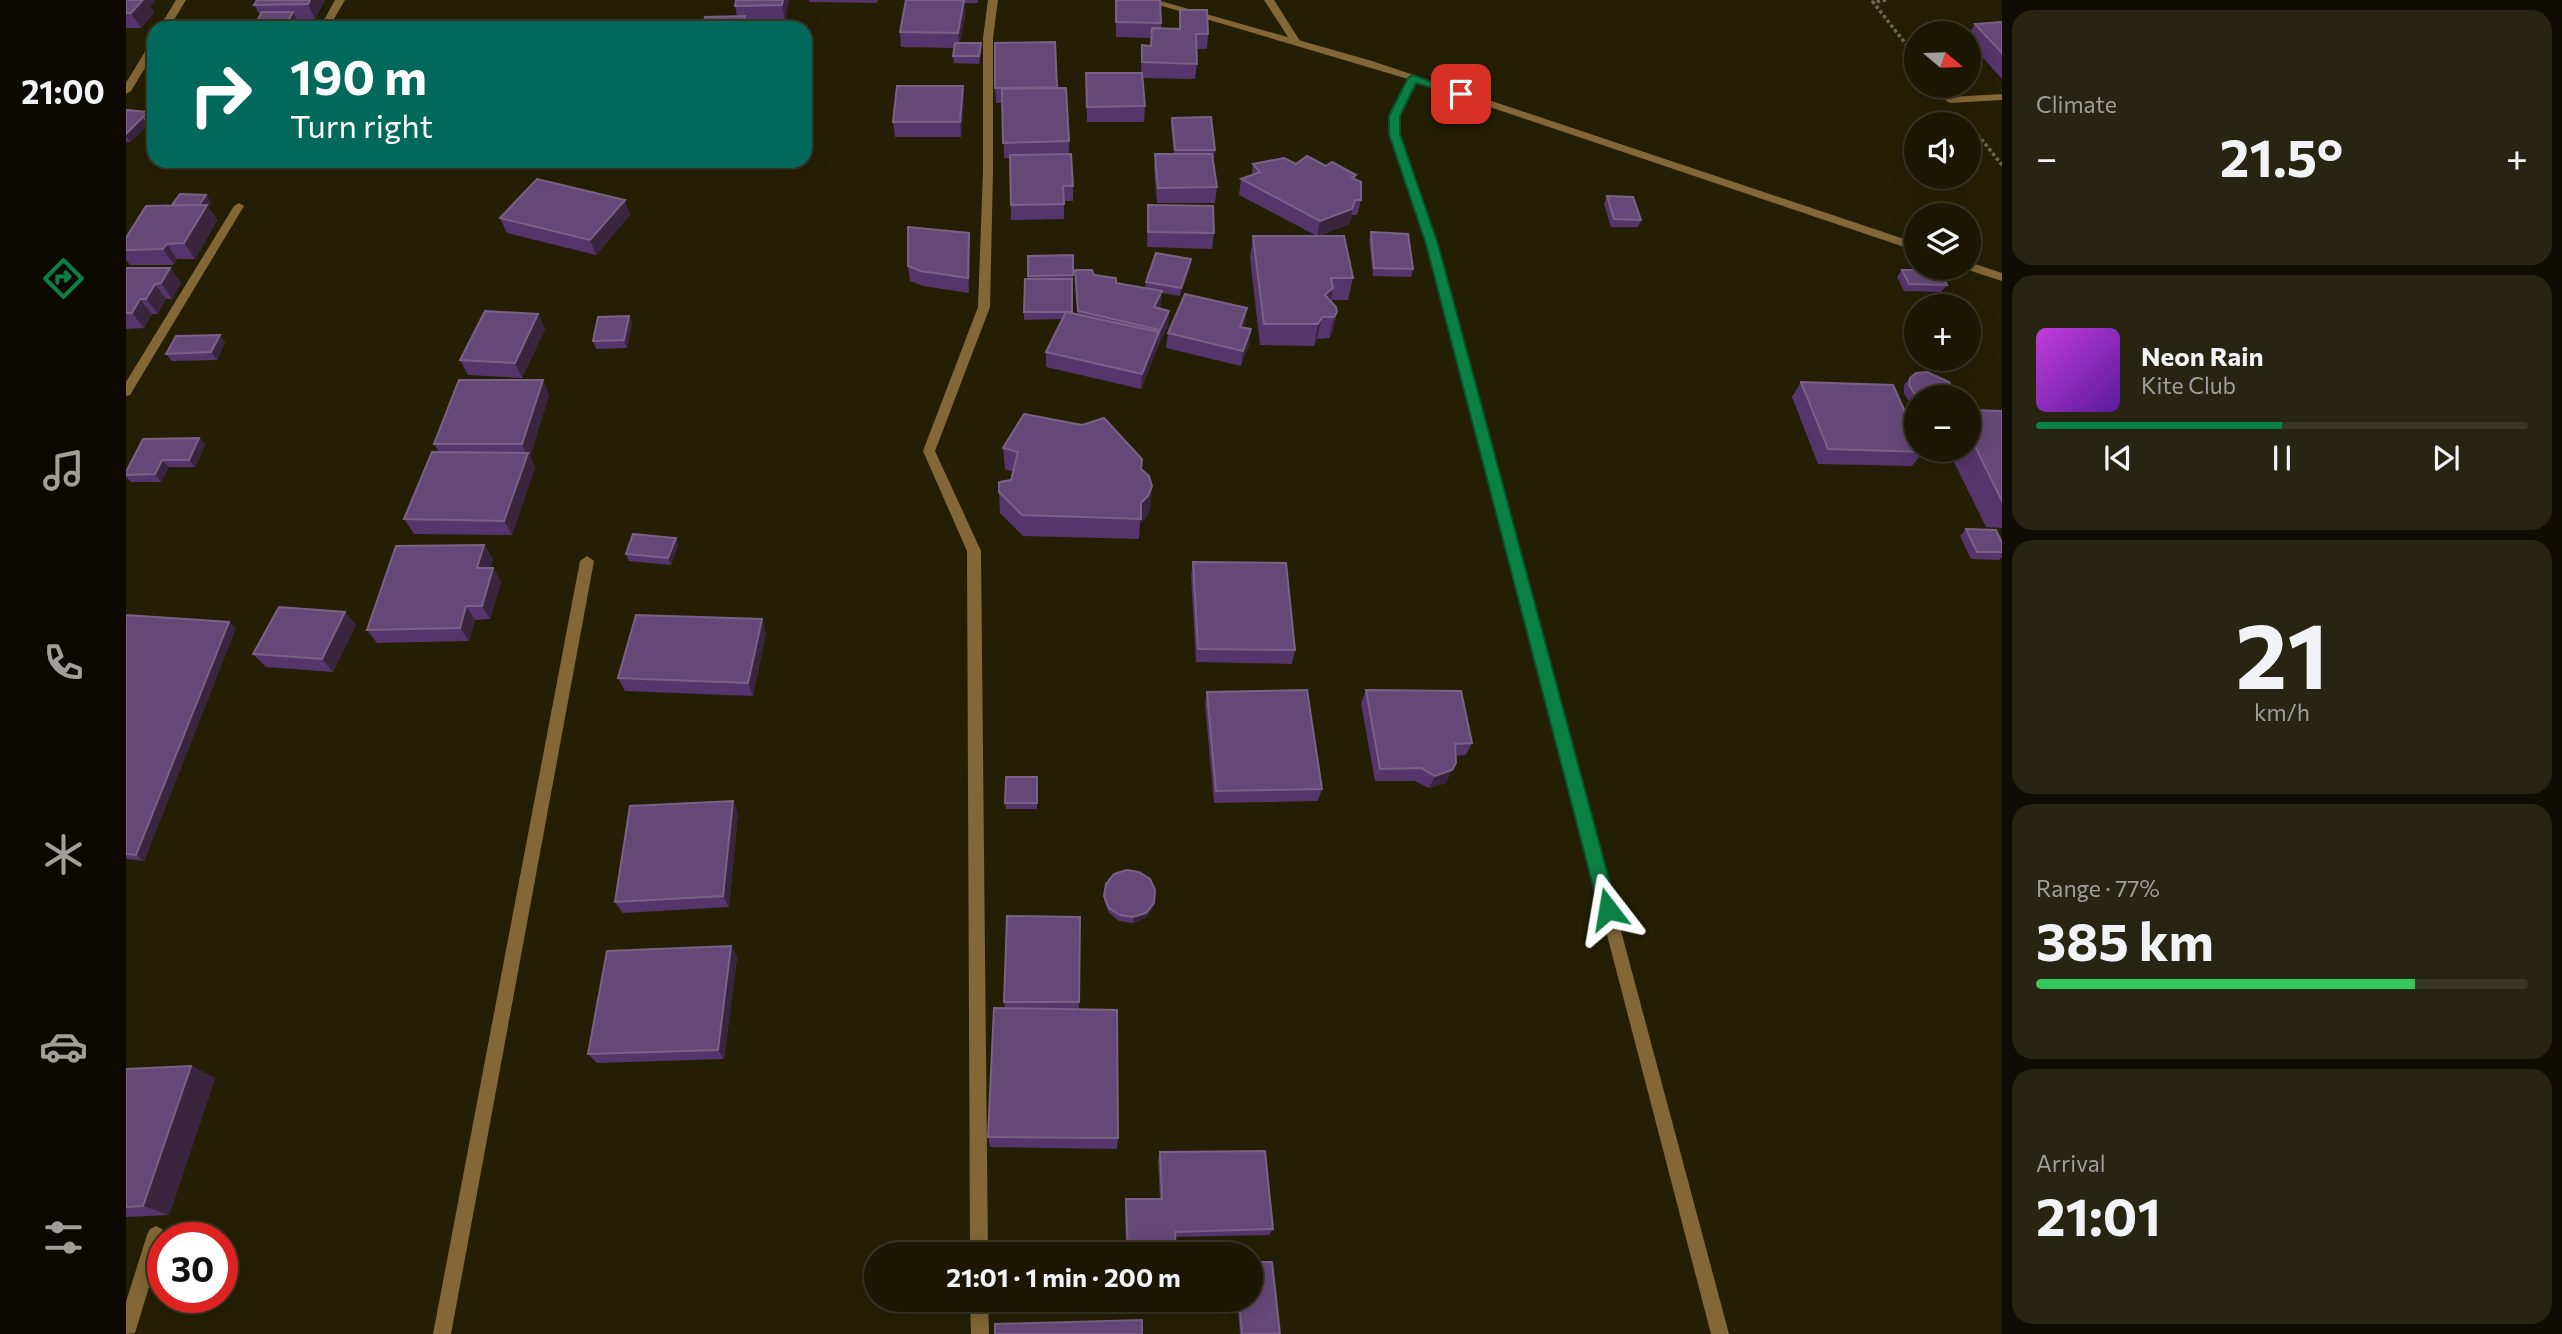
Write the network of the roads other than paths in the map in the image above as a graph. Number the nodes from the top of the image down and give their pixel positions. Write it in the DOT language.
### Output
graph roads {
  1 [pos="181,0"];
  2 [pos="340,0"];
  3 [pos="993,0"];
  4 [pos="1147,0"];
  5 [pos="1269,0"];
  6 [pos="168,21"];
  7 [pos="329,21"];
  8 [pos="1295,41"];
  9 [pos="147,56"];
  10 [pos="1413,78"];
  11 [pos="126,91"];
  12 [pos="2002,97"];
  13 [pos="1950,100"];
  14 [pos="239,206"];
  15 [pos="1904,243"];
  16 [pos="1981,270"];
  17 [pos="2002,277"];
  18 [pos="126,392"];
  19 [pos="587,561"];
  20 [pos="979,1242"];
  21 [pos="147,1264"];
  22 [pos="979,1312"];
  23 [pos="126,1333"];
  24 [pos="442,1334"];
  25 [pos="979,1334"];
  26 [pos="1720,1334"];
  1 -- 6 [label="street"];
  2 -- 7 [label="street"];
  3 -- 20 [label="street"];
  4 -- 8 [label="street"];
  5 -- 8 [label="street"];
  8 -- 10 [label="street"];
  9 -- 11 [label="street"];
  10 -- 15 [label="street"];
  10 -- 26 [label="street"];
  12 -- 13 [label="street"];
  14 -- 18 [label="street"];
  16 -- 17 [label="street"];
  19 -- 24 [label="street"];
  21 -- 23 [label="street"];
  22 -- 25 [label="street"];
}
